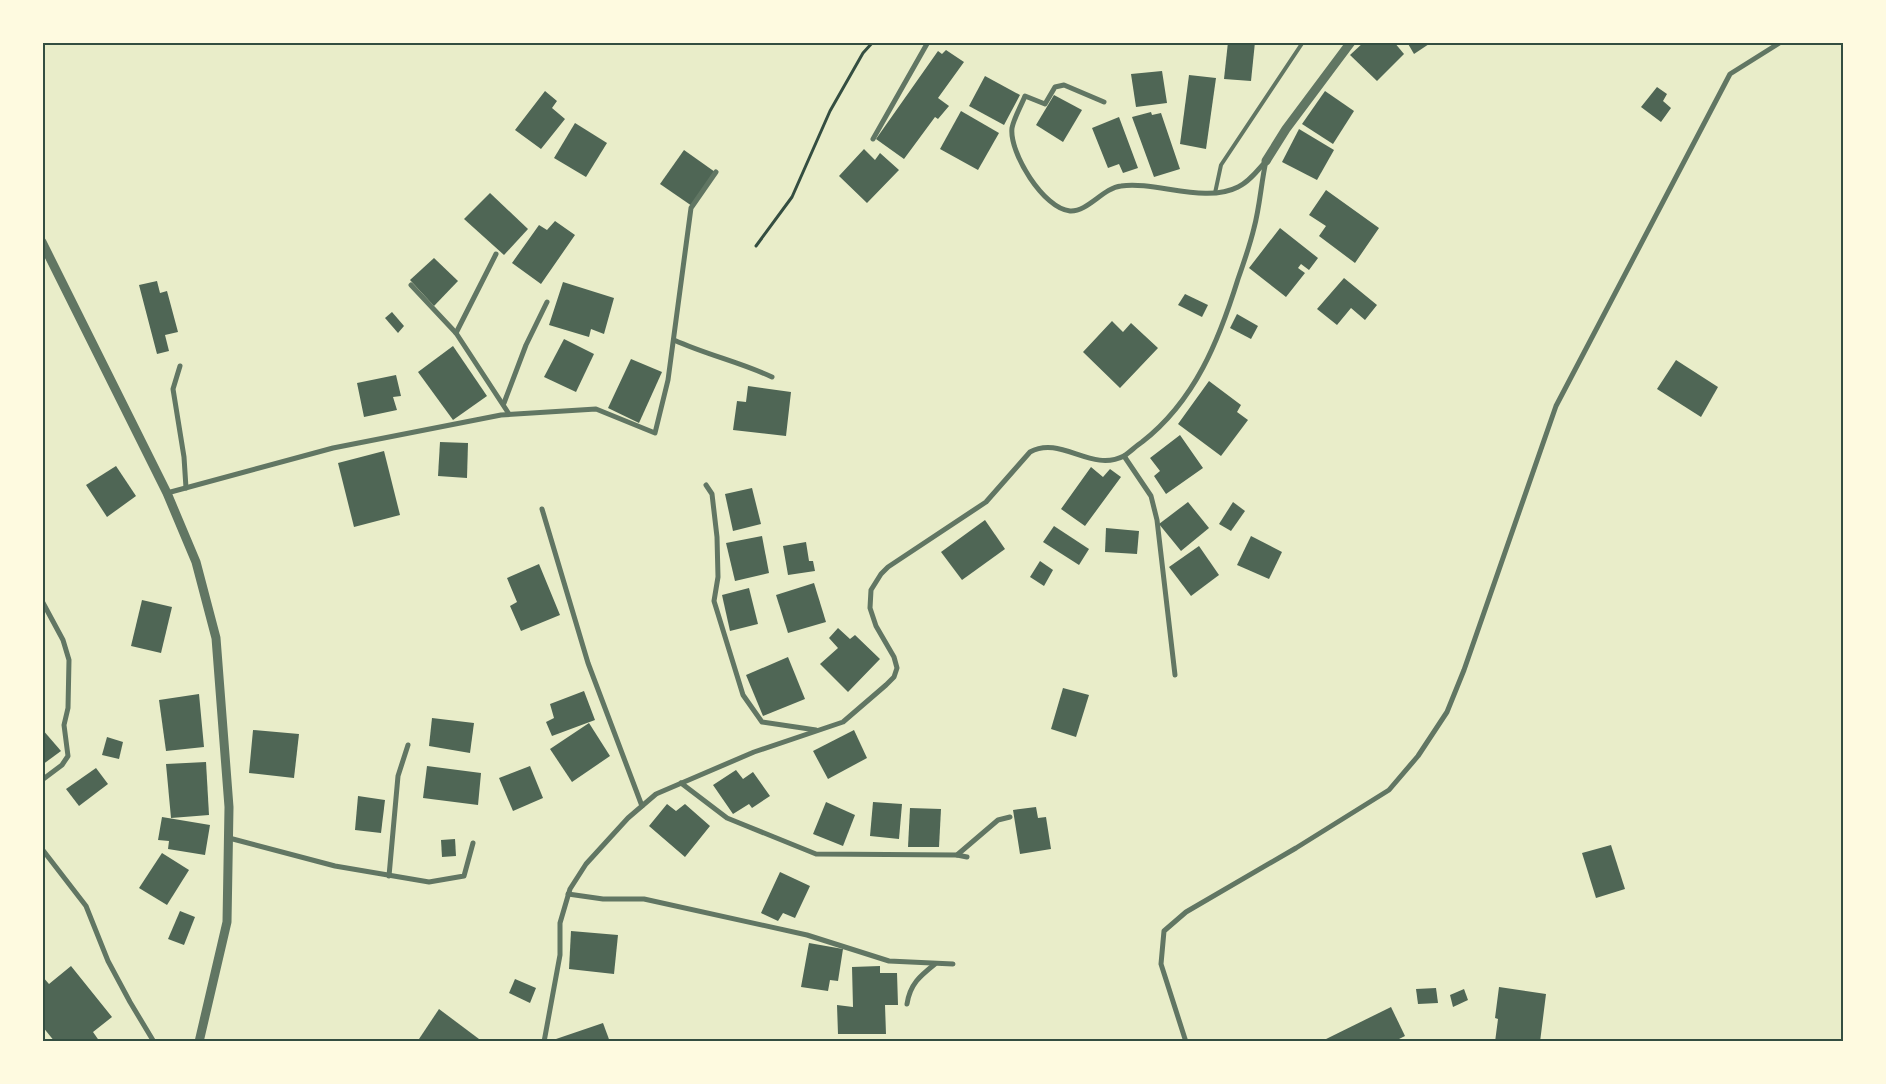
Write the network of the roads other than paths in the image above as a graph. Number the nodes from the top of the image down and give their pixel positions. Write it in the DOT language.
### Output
graph roads {
  1 [pos="928,42"];
  2 [pos="1303,42"];
  3 [pos="1351,42"];
  4 [pos="1781,42"];
  5 [pos="1104,102"];
  6 [pos="873,139"];
  7 [pos="1266,161"];
  8 [pos="716,172"];
  9 [pos="1215,193"];
  10 [pos="42,242"];
  11 [pos="496,254"];
  12 [pos="411,285"];
  13 [pos="548,302"];
  14 [pos="456,333"];
  15 [pos="674,340"];
  16 [pos="180,366"];
  17 [pos="772,376"];
  18 [pos="504,403"];
  19 [pos="509,414"];
  20 [pos="1124,456"];
  21 [pos="706,486"];
  22 [pos="186,488"];
  23 [pos="167,493"];
  24 [pos="542,509"];
  25 [pos="42,601"];
  26 [pos="1175,675"];
  27 [pos="819,730"];
  28 [pos="408,745"];
  29 [pos="42,780"];
  30 [pos="681,783"];
  31 [pos="642,806"];
  32 [pos="1010,817"];
  33 [pos="229,838"];
  34 [pos="473,842"];
  35 [pos="42,849"];
  36 [pos="956,855"];
  37 [pos="967,857"];
  38 [pos="389,876"];
  39 [pos="568,894"];
  40 [pos="936,964"];
  41 [pos="953,964"];
  42 [pos="907,1004"];
  43 [pos="199,1041"];
  44 [pos="154,1042"];
  45 [pos="544,1042"];
  46 [pos="1186,1042"];
  1 -- 6 [label="street"];
  2 -- 9 [label="lane"];
  3 -- 7 [label="street"];
  4 -- 46 [label="street"];
  5 -- 9 [label="street"];
  7 -- 9 [label="street"];
  7 -- 20 [label="street"];
  8 -- 15 [label="street"];
  10 -- 23 [label="street"];
  11 -- 14 [label="street"];
  12 -- 14 [label="street"];
  13 -- 18 [label="street"];
  14 -- 18 [label="street"];
  15 -- 17 [label="street"];
  15 -- 19 [label="street"];
  16 -- 22 [label="street"];
  18 -- 19 [label="street"];
  19 -- 22 [label="street"];
  20 -- 26 [label="street"];
  20 -- 27 [label="street"];
  21 -- 27 [label="street"];
  22 -- 23 [label="street"];
  23 -- 33 [label="street"];
  24 -- 31 [label="street"];
  25 -- 29 [label="street"];
  27 -- 30 [label="street"];
  28 -- 38 [label="street"];
  30 -- 31 [label="street"];
  30 -- 36 [label="street"];
  31 -- 39 [label="street"];
  32 -- 36 [label="street"];
  33 -- 38 [label="street"];
  33 -- 43 [label="street"];
  34 -- 38 [label="street"];
  35 -- 44 [label="street"];
  36 -- 37 [label="street"];
  39 -- 40 [label="street"];
  39 -- 45 [label="street"];
  40 -- 41 [label="street"];
  40 -- 42 [label="street"];
}
